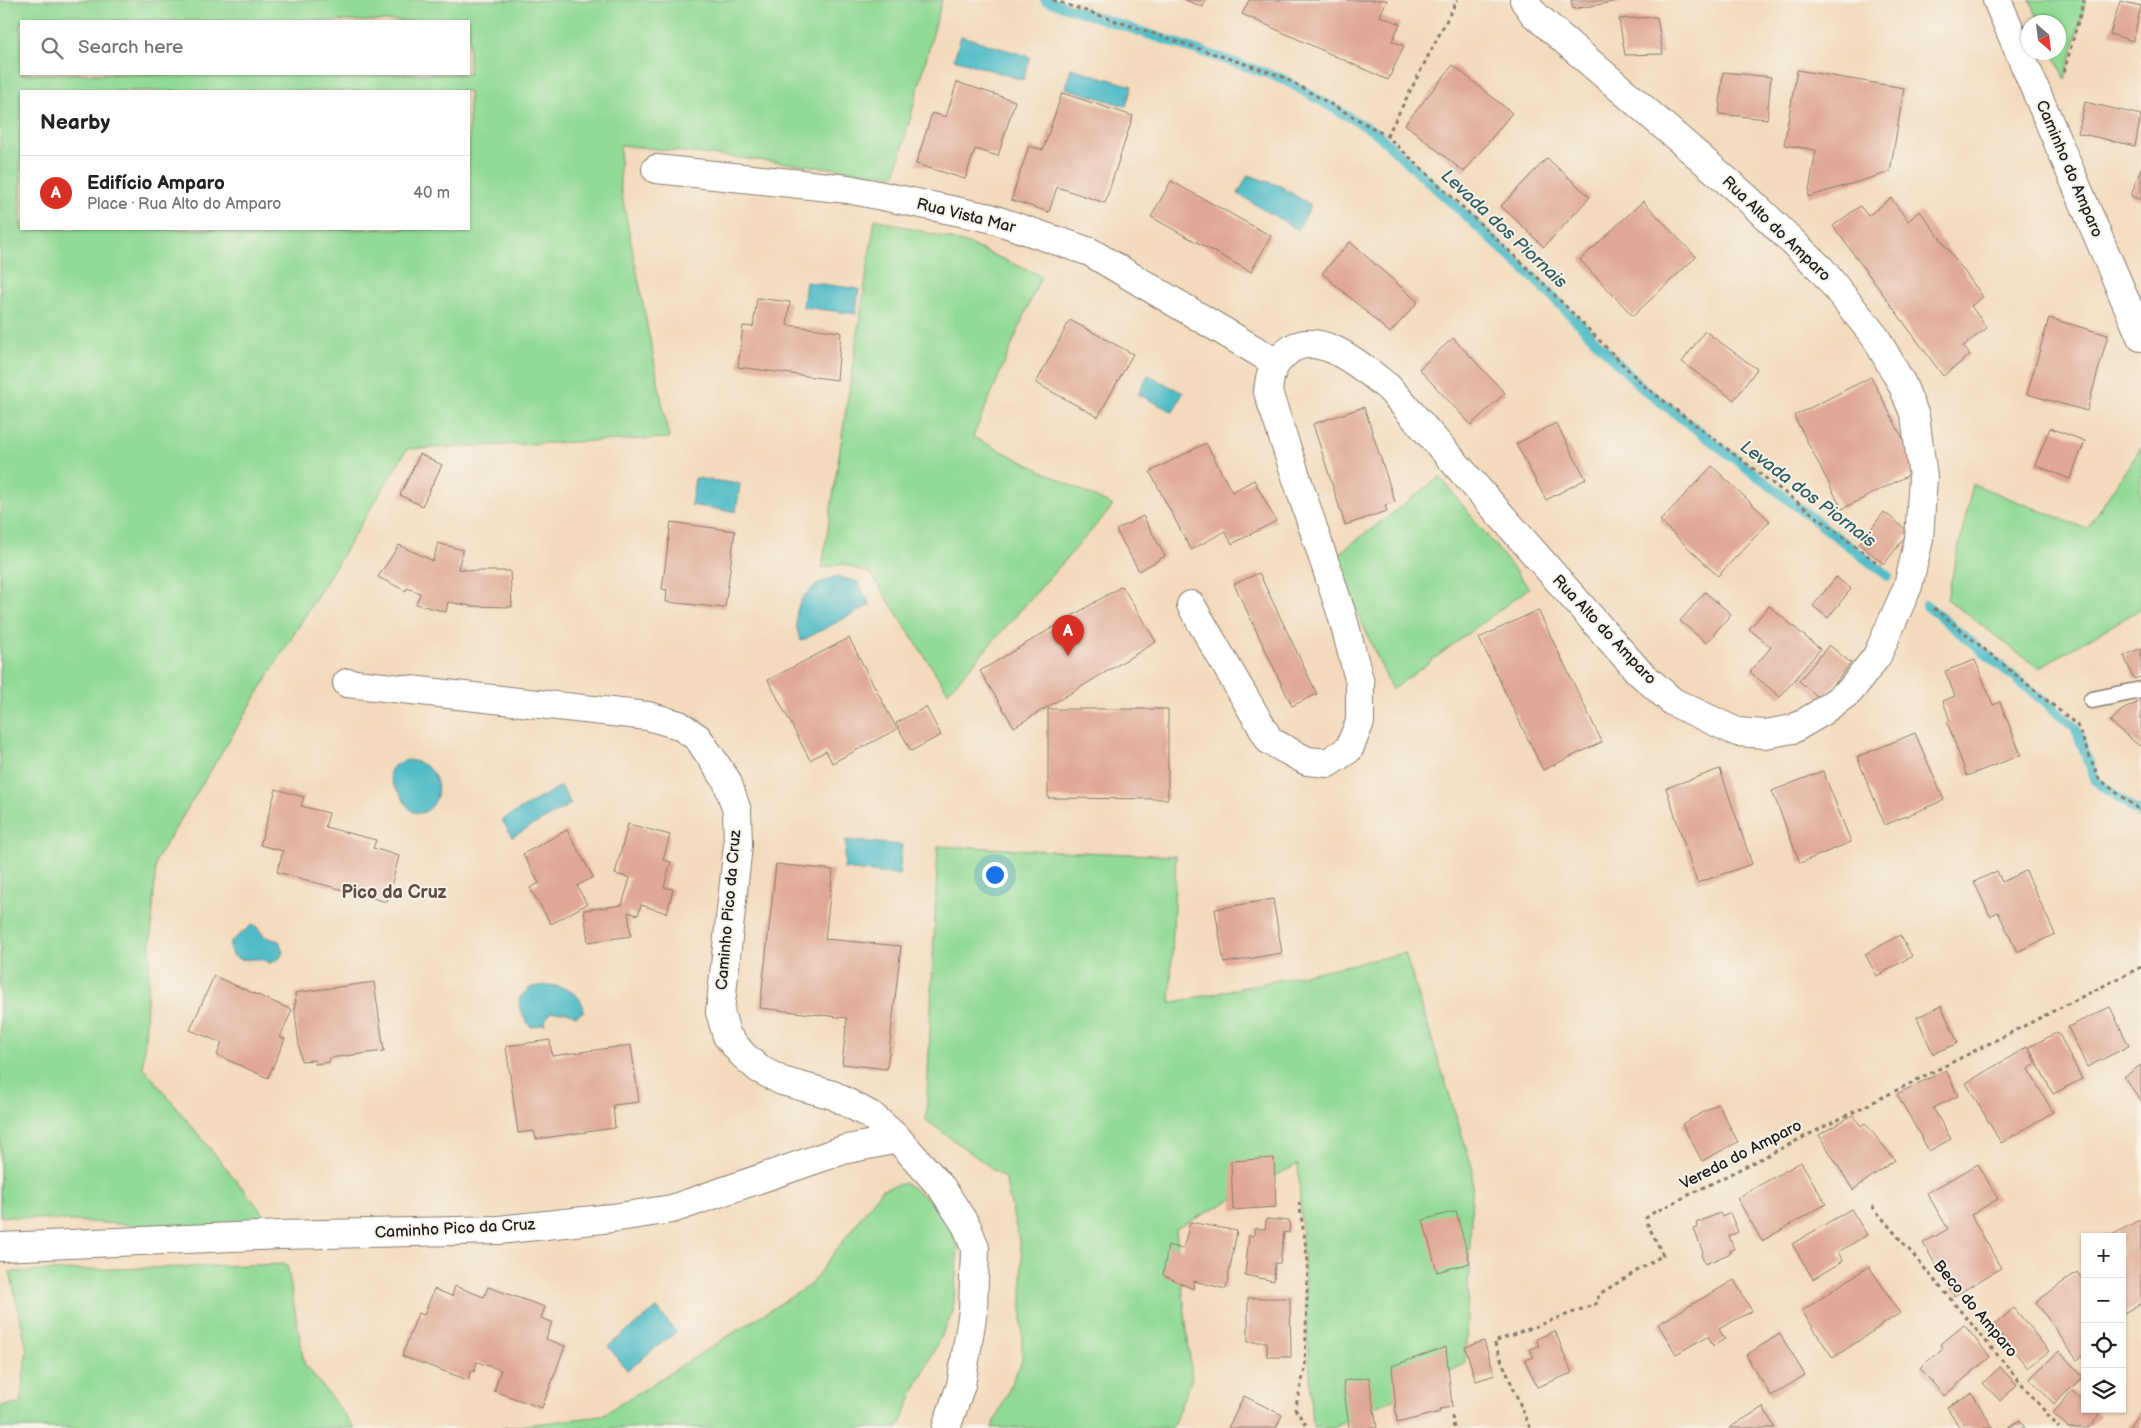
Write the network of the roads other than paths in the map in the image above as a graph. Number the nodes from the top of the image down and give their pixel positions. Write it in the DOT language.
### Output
graph roads {
  1 [pos="1524,0"];
  2 [pos="1996,0"];
  3 [pos="656,169"];
  4 [pos="2140,333"];
  5 [pos="1275,362"];
  6 [pos="1191,605"];
  7 [pos="347,683"];
  8 [pos="2141,690"];
  9 [pos="2092,700"];
  10 [pos="898,1139"];
  11 [pos="0,1247"];
  12 [pos="946,1428"];
  1 -- 5 [label="street, Rua Alto do Amparo"];
  2 -- 4 [label="street, Caminho do Amparo"];
  3 -- 5 [label="street, Rua Vista Mar"];
  5 -- 6 [label="street"];
  7 -- 10 [label="street, Caminho Pico da Cruz"];
  8 -- 9 [label="lane"];
  10 -- 11 [label="street, Caminho Pico da Cruz"];
  10 -- 12 [label="street, Caminho Pico da Cruz"];
}
